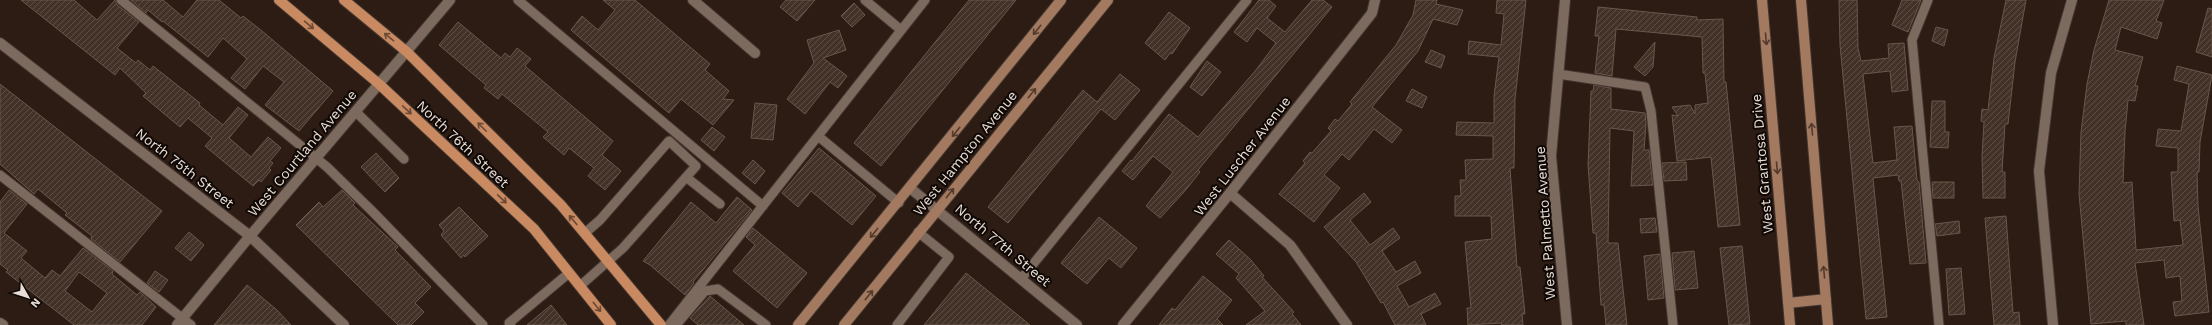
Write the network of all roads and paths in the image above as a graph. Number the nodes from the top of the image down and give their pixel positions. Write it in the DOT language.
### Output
graph roads {
  1 [pos="121,0"];
  2 [pos="279,0"];
  3 [pos="344,0"];
  4 [pos="450,0"];
  5 [pos="518,0"];
  6 [pos="693,0"];
  7 [pos="865,0"];
  8 [pos="925,0"];
  9 [pos="1061,0"];
  10 [pos="1108,0"];
  11 [pos="1247,0"];
  12 [pos="1375,0"];
  13 [pos="1565,0"];
  14 [pos="1762,0"];
  15 [pos="1801,0"];
  16 [pos="1928,0"];
  17 [pos="2072,0"];
  18 [pos="901,30"];
  19 [pos="0,43"];
  20 [pos="407,52"];
  21 [pos="755,52"];
  22 [pos="1558,74"];
  23 [pos="380,84"];
  24 [pos="356,112"];
  25 [pos="818,136"];
  26 [pos="316,158"];
  27 [pos="404,159"];
  28 [pos="0,175"];
  29 [pos="686,177"];
  30 [pos="910,188"];
  31 [pos="1230,193"];
  32 [pos="898,203"];
  33 [pos="720,204"];
  34 [pos="763,206"];
  35 [pos="937,209"];
  36 [pos="918,232"];
  37 [pos="585,233"];
  38 [pos="250,236"];
  39 [pos="609,262"];
  40 [pos="569,274"];
  41 [pos="1021,279"];
  42 [pos="580,286"];
  43 [pos="1826,299"];
  44 [pos="1788,304"];
  45 [pos="179,322"];
  46 [pos="0,323"];
  47 [pos="609,324"];
  48 [pos="3,325"];
  49 [pos="191,325"];
  50 [pos="344,325"];
  51 [pos="483,325"];
  52 [pos="511,325"];
  53 [pos="661,325"];
  54 [pos="669,325"];
  55 [pos="676,325"];
  56 [pos="766,325"];
  57 [pos="798,325"];
  58 [pos="844,325"];
  59 [pos="897,325"];
  60 [pos="1077,325"];
  61 [pos="1123,325"];
  62 [pos="1347,325"];
  63 [pos="1567,325"];
  64 [pos="1673,325"];
  65 [pos="1790,325"];
  66 [pos="1828,325"];
  67 [pos="1939,325"];
  68 [pos="2053,325"];
  1 -- 26 [label="lane"];
  2 -- 23 [label="main road, North 76th Street, one-way"];
  20 -- 3 [label="main road, North 76th Street, one-way"];
  4 -- 20 [label="street, West Courtland Avenue"];
  5 -- 34 [label="lane"];
  6 -- 21 [label="street"];
  7 -- 18 [label="lane"];
  8 -- 18 [label="lane"];
  9 -- 30 [label="main road, West Hampton Avenue, one-way"];
  35 -- 10 [label="main road, West Hampton Avenue, one-way"];
  11 -- 41 [label="lane"];
  12 -- 31 [label="street, West Luscher Avenue"];
  13 -- 22 [label="street, West Palmetto Avenue"];
  14 -- 44 [label="main road, West Grantosa Drive, one-way"];
  43 -- 15 [label="main road, one-way"];
  16 -- 67 [label="lane"];
  17 -- 68 [label="street"];
  18 -- 25 [label="lane"];
  19 -- 38 [label="street, North 75th Street"];
  20 -- 23 [label="street, West Courtland Avenue"];
  37 -- 20 [label="main road, North 76th Street, one-way"];
  22 -- 63 [label="street, West Palmetto Avenue"];
  22 -- 64 [label="lane"];
  23 -- 24 [label="street, West Courtland Avenue"];
  23 -- 40 [label="main road, North 76th Street, one-way"];
  24 -- 26 [label="street, West Courtland Avenue"];
  24 -- 27 [label="lane"];
  25 -- 32 [label="lane"];
  25 -- 34 [label="lane"];
  26 -- 38 [label="street, West Courtland Avenue"];
  26 -- 51 [label="lane"];
  28 -- 45 [label="lane"];
  29 -- 33 [label="lane"];
  29 -- 37 [label="lane"];
  29 -- 39 [label="lane"];
  30 -- 32 [label="main road, West Hampton Avenue"];
  30 -- 35 [label="street, North 77th Street"];
  31 -- 61 [label="street, West Luscher Avenue"];
  31 -- 62 [label="street"];
  32 -- 57 [label="main road, West Hampton Avenue, one-way"];
  34 -- 54 [label="lane"];
  35 -- 36 [label="main road, West Hampton Avenue"];
  35 -- 41 [label="street, North 77th Street"];
  58 -- 36 [label="main road, West Hampton Avenue, one-way"];
  36 -- 59 [label="lane"];
  37 -- 39 [label="main road, North 76th Street"];
  38 -- 45 [label="street, West Courtland Avenue"];
  38 -- 50 [label="street, North 75th Street"];
  39 -- 42 [label="lane"];
  39 -- 53 [label="main road, North 76th Street"];
  40 -- 42 [label="main road, North 76th Street"];
  40 -- 52 [label="lane"];
  41 -- 60 [label="street, North 77th Street"];
  42 -- 47 [label="main road, North 76th Street, one-way"];
  43 -- 44 [label="main road"];
  43 -- 66 [label="main road"];
  44 -- 65 [label="main road, West Grantosa Drive"];
  45 -- 49 [label="lane"];
  46 -- 48 [label="street"];
  55 -- 56 [label="lane"];
}
